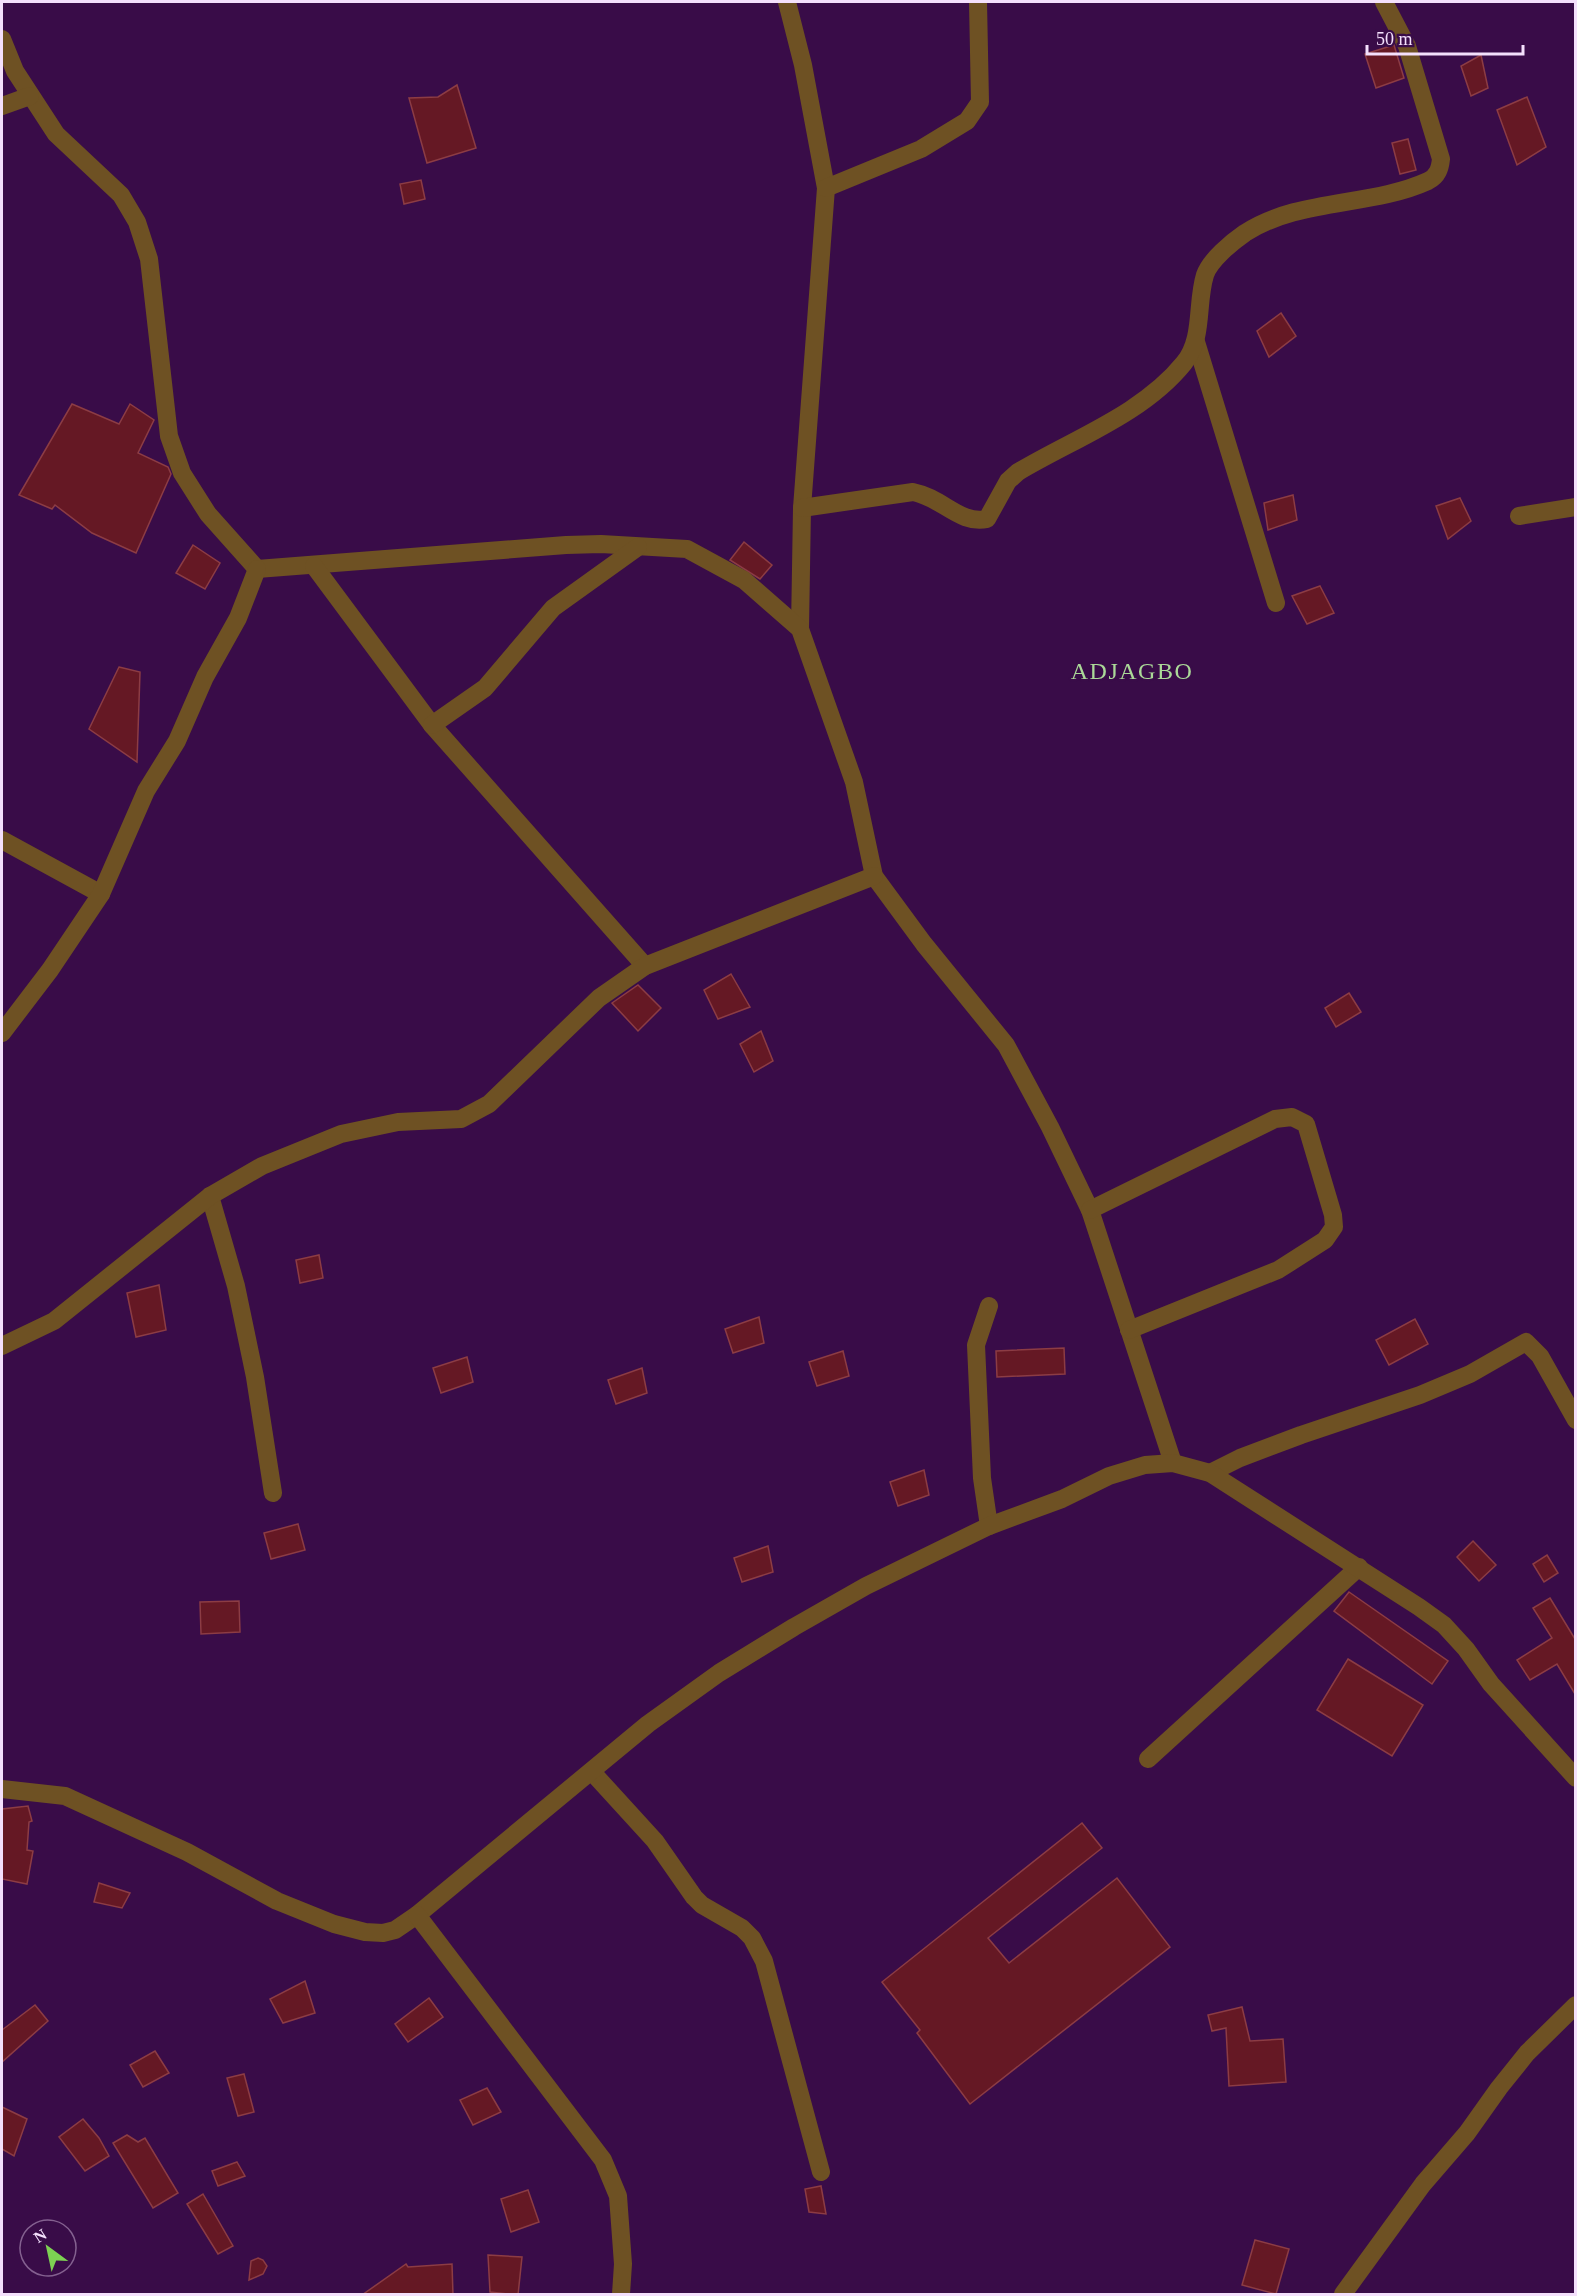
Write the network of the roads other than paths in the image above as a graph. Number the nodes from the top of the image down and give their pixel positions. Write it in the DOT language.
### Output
graph roads {
  1 [pos="787,2"];
  2 [pos="978,2"];
  3 [pos="1384,2"];
  4 [pos="2,39"];
  5 [pos="30,96"];
  6 [pos="2,106"];
  7 [pos="826,188"];
  8 [pos="1196,342"];
  9 [pos="1575,507"];
  10 [pos="801,508"];
  11 [pos="1519,516"];
  12 [pos="638,548"];
  13 [pos="314,566"];
  14 [pos="257,569"];
  15 [pos="1276,603"];
  16 [pos="800,629"];
  17 [pos="432,725"];
  18 [pos="2,840"];
  19 [pos="874,876"];
  20 [pos="101,894"];
  21 [pos="645,966"];
  22 [pos="2,1033"];
  23 [pos="210,1196"];
  24 [pos="1090,1210"];
  25 [pos="989,1306"];
  26 [pos="1129,1330"];
  27 [pos="2,1346"];
  28 [pos="1575,1420"];
  29 [pos="1173,1463"];
  30 [pos="1210,1473"];
  31 [pos="273,1492"];
  32 [pos="989,1526"];
  33 [pos="1359,1567"];
  34 [pos="1148,1759"];
  35 [pos="592,1772"];
  36 [pos="1575,1778"];
  37 [pos="2,1789"];
  38 [pos="417,1915"];
  39 [pos="1575,2005"];
  40 [pos="821,2172"];
  41 [pos="621,2295"];
  42 [pos="1343,2295"];
  1 -- 7 [label="street"];
  2 -- 7 [label="street"];
  3 -- 8 [label="street"];
  4 -- 5 [label="street"];
  5 -- 6 [label="street"];
  5 -- 14 [label="street"];
  7 -- 10 [label="street"];
  8 -- 10 [label="street"];
  8 -- 15 [label="street"];
  9 -- 11 [label="street"];
  10 -- 16 [label="street"];
  12 -- 13 [label="street"];
  12 -- 16 [label="street"];
  12 -- 17 [label="street"];
  13 -- 14 [label="street"];
  13 -- 17 [label="street"];
  14 -- 20 [label="street"];
  16 -- 19 [label="street"];
  17 -- 21 [label="street"];
  18 -- 20 [label="street"];
  19 -- 21 [label="street"];
  19 -- 24 [label="street"];
  20 -- 22 [label="street"];
  21 -- 23 [label="street"];
  23 -- 27 [label="street"];
  23 -- 31 [label="street"];
  24 -- 26 [label="street"];
  24 -- 26 [label="street"];
  25 -- 32 [label="street"];
  26 -- 29 [label="street"];
  28 -- 30 [label="street"];
  29 -- 30 [label="street"];
  29 -- 32 [label="street"];
  30 -- 33 [label="street"];
  32 -- 35 [label="street"];
  33 -- 34 [label="street"];
  33 -- 36 [label="street"];
  35 -- 38 [label="street"];
  35 -- 40 [label="street"];
  37 -- 38 [label="street"];
  38 -- 41 [label="street"];
  39 -- 42 [label="street"];
}
